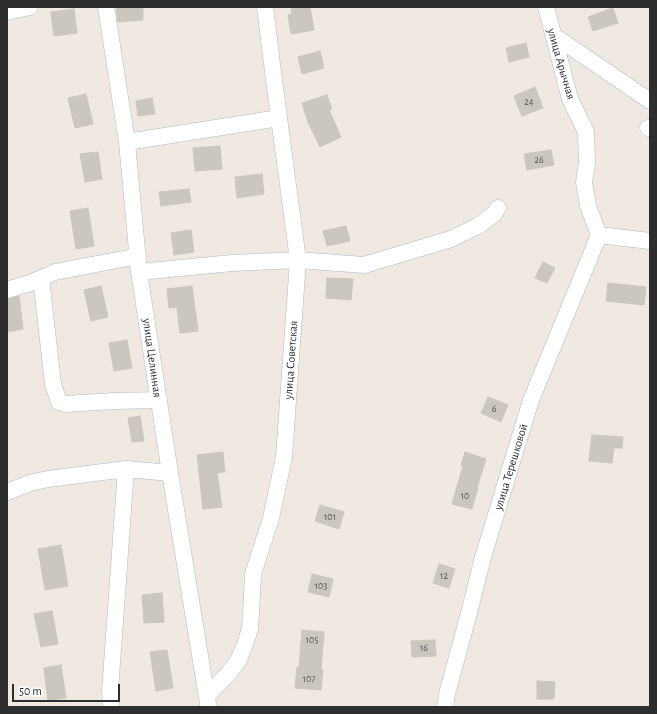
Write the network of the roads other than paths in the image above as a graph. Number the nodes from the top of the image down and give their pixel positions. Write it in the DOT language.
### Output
graph roads {
  1 [pos="30,7"];
  2 [pos="106,7"];
  3 [pos="265,7"];
  4 [pos="546,7"];
  5 [pos="7,12"];
  6 [pos="553,34"];
  7 [pos="650,101"];
  8 [pos="279,118"];
  9 [pos="127,142"];
  10 [pos="498,208"];
  11 [pos="599,235"];
  12 [pos="650,241"];
  13 [pos="298,260"];
  14 [pos="139,264"];
  15 [pos="41,278"];
  16 [pos="7,290"];
  17 [pos="159,400"];
  18 [pos="126,468"];
  19 [pos="170,473"];
  20 [pos="7,492"];
  21 [pos="208,702"];
  22 [pos="111,707"];
  23 [pos="445,707"];
  1 -- 5 [label="street"];
  2 -- 9 [label="street, улица Целинная"];
  3 -- 8 [label="street, улица Советская"];
  4 -- 6 [label="street, улица Арычная"];
  6 -- 7 [label="street"];
  6 -- 11 [label="street, улица Арычная"];
  8 -- 9 [label="street"];
  8 -- 13 [label="street, улица Советская"];
  9 -- 14 [label="street, улица Целинная"];
  10 -- 13 [label="street"];
  11 -- 12 [label="street"];
  11 -- 23 [label="street, улица Терешковой"];
  13 -- 14 [label="street"];
  13 -- 21 [label="street, улица Советская"];
  14 -- 15 [label="street"];
  14 -- 17 [label="street, улица Целинная"];
  15 -- 16 [label="street"];
  15 -- 17 [label="street"];
  17 -- 19 [label="street, улица Целинная"];
  18 -- 19 [label="street"];
  18 -- 20 [label="street"];
  18 -- 22 [label="street"];
  19 -- 21 [label="street, улица Целинная"];
}
